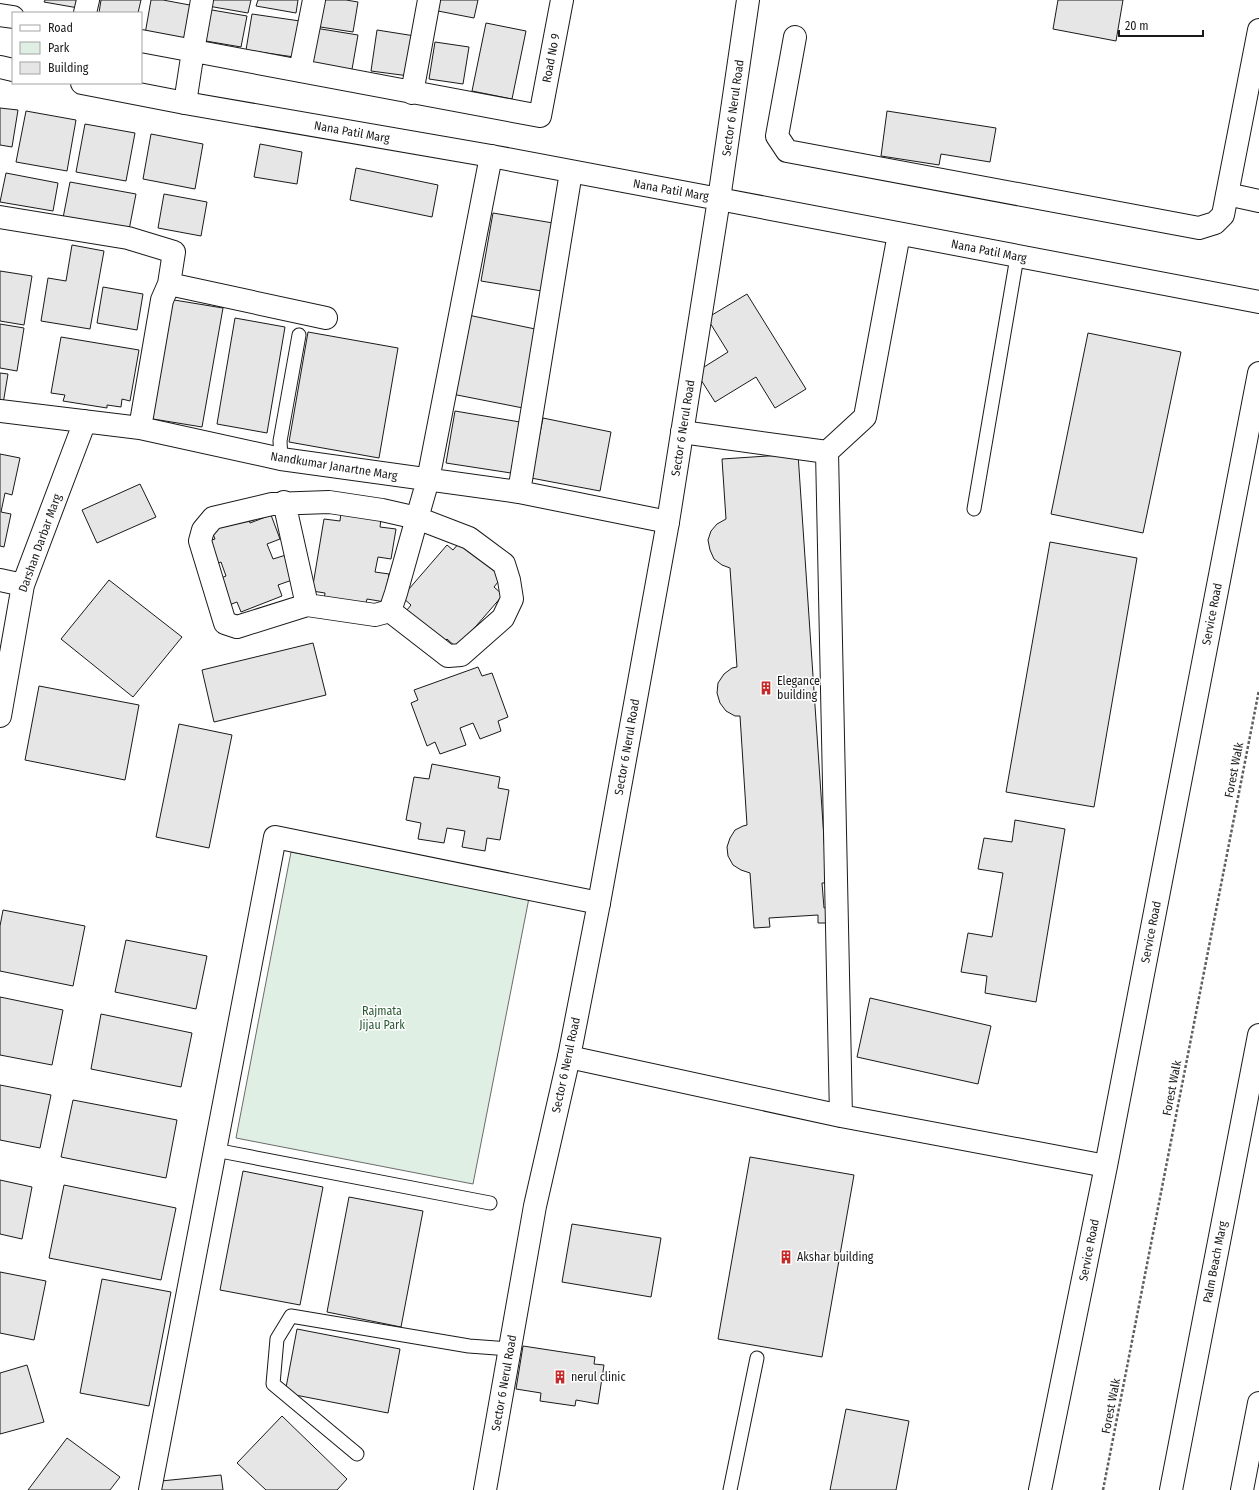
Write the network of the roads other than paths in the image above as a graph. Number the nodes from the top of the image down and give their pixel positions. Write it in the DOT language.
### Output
graph roads {
  1 [pos="88,0"];
  2 [pos="202,0"];
  3 [pos="314,0"];
  4 [pos="430,0"];
  5 [pos="562,0"];
  6 [pos="748,0"];
  7 [pos="85,12"];
  8 [pos="0,15"];
  9 [pos="12,17"];
  10 [pos="1259,30"];
  11 [pos="795,37"];
  12 [pos="142,42"];
  13 [pos="193,51"];
  14 [pos="0,67"];
  15 [pos="12,70"];
  16 [pos="300,71"];
  17 [pos="87,84"];
  18 [pos="412,93"];
  19 [pos="185,103"];
  20 [pos="491,156"];
  21 [pos="571,172"];
  22 [pos="1227,194"];
  23 [pos="719,199"];
  24 [pos="1259,201"];
  25 [pos="0,217"];
  26 [pos="899,234"];
  27 [pos="1017,257"];
  28 [pos="169,284"];
  29 [pos="1259,302"];
  30 [pos="326,318"];
  31 [pos="299,335"];
  32 [pos="1259,373"];
  33 [pos="0,412"];
  34 [pos="86,420"];
  35 [pos="140,428"];
  36 [pos="682,432"];
  37 [pos="826,452"];
  38 [pos="281,459"];
  39 [pos="428,480"];
  40 [pos="519,492"];
  41 [pos="284,502"];
  42 [pos="974,509"];
  43 [pos="417,518"];
  44 [pos="668,522"];
  45 [pos="0,580"];
  46 [pos="23,585"];
  47 [pos="307,605"];
  48 [pos="390,612"];
  49 [pos="0,716"];
  50 [pos="599,903"];
  51 [pos="1259,1034"];
  52 [pos="569,1057"];
  53 [pos="841,1116"];
  54 [pos="215,1150"];
  55 [pos="1106,1166"];
  56 [pos="490,1203"];
  57 [pos="510,1349"];
  58 [pos="757,1358"];
  59 [pos="1259,1403"];
  60 [pos="357,1454"];
  61 [pos="150,1490"];
  62 [pos="485,1490"];
  63 [pos="730,1490"];
  64 [pos="1040,1490"];
  65 [pos="1171,1490"];
  66 [pos="1242,1490"];
  1 -- 7 [label="street"];
  2 -- 13 [label="street"];
  3 -- 16 [label="street"];
  4 -- 18 [label="street"];
  5 -- 18 [label="street, Road No 9"];
  6 -- 23 [label="street, Sector 6 Nerul Road"];
  8 -- 9 [label="street"];
  10 -- 22 [label="street"];
  11 -- 22 [label="street"];
  12 -- 13 [label="street"];
  13 -- 16 [label="street"];
  13 -- 19 [label="street"];
  14 -- 15 [label="street"];
  16 -- 18 [label="street"];
  17 -- 19 [label="street, Nana Patil Marg"];
  19 -- 20 [label="street, Nana Patil Marg"];
  20 -- 21 [label="street, Nana Patil Marg"];
  20 -- 39 [label="street"];
  21 -- 23 [label="street, Nana Patil Marg"];
  21 -- 40 [label="street"];
  22 -- 24 [label="street"];
  23 -- 26 [label="street, Nana Patil Marg"];
  23 -- 36 [label="street, Sector 6 Nerul Road"];
  25 -- 28 [label="street"];
  26 -- 27 [label="street, Nana Patil Marg"];
  26 -- 37 [label="street"];
  27 -- 29 [label="street, Nana Patil Marg"];
  27 -- 42 [label="lane"];
  28 -- 30 [label="street"];
  28 -- 35 [label="street"];
  31 -- 38 [label="lane"];
  32 -- 55 [label="street, Service Road"];
  33 -- 34 [label="street, Nandkumar Janartne Marg"];
  34 -- 35 [label="street, Nandkumar Janartne Marg"];
  34 -- 46 [label="street, Darshan Darbar Marg"];
  35 -- 38 [label="street, Nandkumar Janartne Marg"];
  36 -- 37 [label="street"];
  36 -- 44 [label="street, Sector 6 Nerul Road"];
  37 -- 53 [label="street"];
  38 -- 39 [label="street, Nandkumar Janartne Marg"];
  39 -- 40 [label="street, Nandkumar Janartne Marg"];
  39 -- 43 [label="street"];
  40 -- 44 [label="street, Nandkumar Janartne Marg"];
  41 -- 43 [label="street"];
  41 -- 47 [label="street"];
  41 -- 47 [label="street"];
  43 -- 48 [label="street"];
  43 -- 48 [label="street"];
  44 -- 50 [label="street, Sector 6 Nerul Road"];
  45 -- 46 [label="street"];
  46 -- 49 [label="street, Darshan Darbar Marg"];
  47 -- 48 [label="street"];
  50 -- 52 [label="street, Sector 6 Nerul Road"];
  50 -- 54 [label="street"];
  51 -- 65 [label="street, Palm Beach Marg"];
  52 -- 53 [label="street"];
  52 -- 57 [label="street, Sector 6 Nerul Road"];
  53 -- 55 [label="street"];
  54 -- 56 [label="lane"];
  54 -- 61 [label="street"];
  55 -- 64 [label="street, Service Road"];
  57 -- 60 [label="lane"];
  57 -- 62 [label="street, Sector 6 Nerul Road"];
  58 -- 63 [label="lane"];
  59 -- 66 [label="street"];
}
